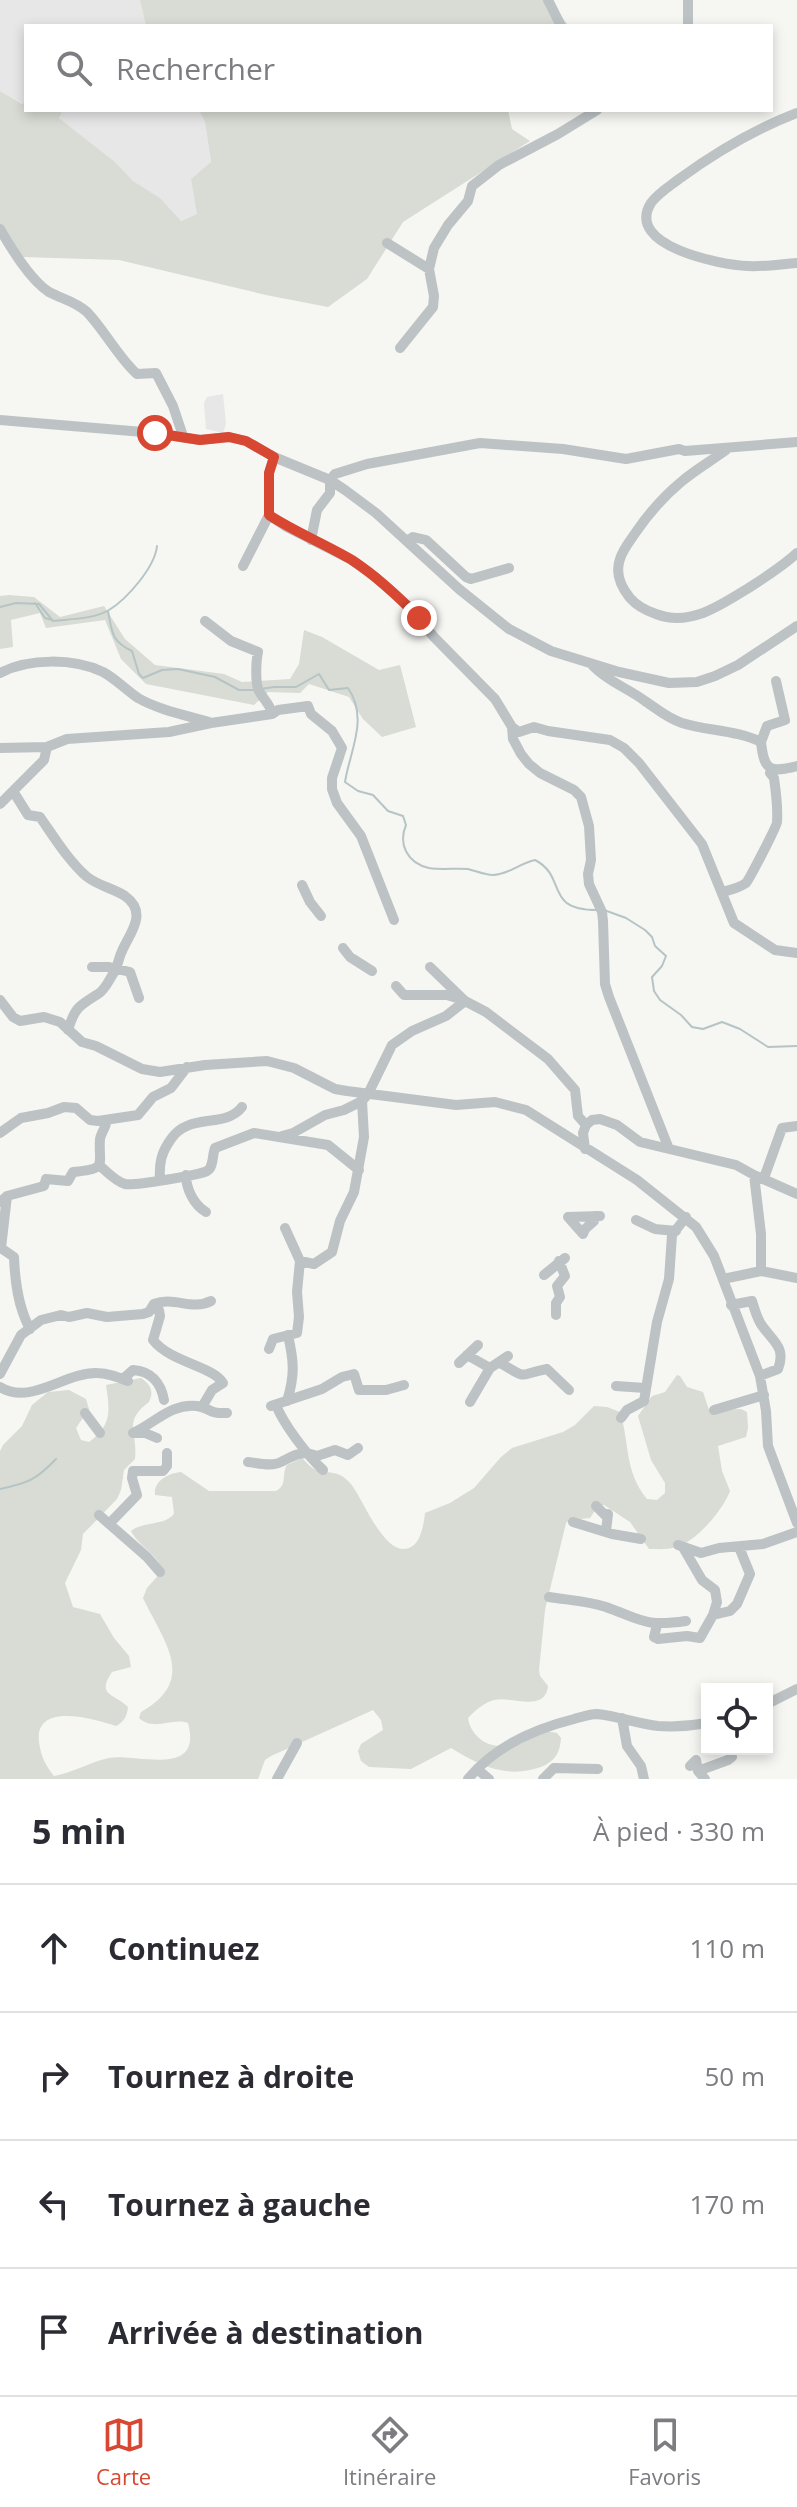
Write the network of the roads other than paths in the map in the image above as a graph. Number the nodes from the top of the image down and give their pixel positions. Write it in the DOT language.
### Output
graph roads {
  1 [pos="548,0"];
  2 [pos="688,0"];
  3 [pos="560,24"];
  4 [pos="688,24"];
  5 [pos="594,112"];
  6 [pos="797,113"];
  7 [pos="0,229"];
  8 [pos="387,243"];
  9 [pos="797,263"];
  10 [pos="429,269"];
  11 [pos="400,348"];
  12 [pos="0,420"];
  13 [pos="183,436"];
  14 [pos="797,442"];
  15 [pos="726,450"];
  16 [pos="274,457"];
  17 [pos="330,480"];
  18 [pos="269,515"];
  19 [pos="311,540"];
  20 [pos="407,541"];
  21 [pos="797,553"];
  22 [pos="243,566"];
  23 [pos="509,568"];
  24 [pos="205,621"];
  25 [pos="797,626"];
  26 [pos="593,666"];
  27 [pos="0,673"];
  28 [pos="776,681"];
  29 [pos="272,714"];
  30 [pos="211,723"];
  31 [pos="512,727"];
  32 [pos="761,742"];
  33 [pos="47,747"];
  34 [pos="0,748"];
  35 [pos="797,766"];
  36 [pos="772,770"];
  37 [pos="13,791"];
  38 [pos="0,804"];
  39 [pos="302,885"];
  40 [pos="723,892"];
  41 [pos="321,916"];
  42 [pos="394,920"];
  43 [pos="343,948"];
  44 [pos="797,953"];
  45 [pos="92,967"];
  46 [pos="430,967"];
  47 [pos="116,969"];
  48 [pos="372,971"];
  49 [pos="396,986"];
  50 [pos="139,998"];
  51 [pos="0,1000"];
  52 [pos="465,1001"];
  53 [pos="68,1030"];
  54 [pos="187,1067"];
  55 [pos="365,1097"];
  56 [pos="242,1107"];
  57 [pos="107,1120"];
  58 [pos="586,1125"];
  59 [pos="797,1126"];
  60 [pos="0,1133"];
  61 [pos="278,1137"];
  62 [pos="585,1149"];
  63 [pos="669,1149"];
  64 [pos="99,1165"];
  65 [pos="359,1170"];
  66 [pos="208,1171"];
  67 [pos="186,1175"];
  68 [pos="759,1177"];
  69 [pos="160,1180"];
  70 [pos="212,1184"];
  71 [pos="797,1194"];
  72 [pos="3,1199"];
  73 [pos="206,1212"];
  74 [pos="686,1217"];
  75 [pos="636,1220"];
  76 [pos="285,1228"];
  77 [pos="676,1231"];
  78 [pos="300,1261"];
  79 [pos="761,1271"];
  80 [pos="544,1275"];
  81 [pos="797,1278"];
  82 [pos="723,1279"];
  83 [pos="211,1301"];
  84 [pos="731,1305"];
  85 [pos="152,1308"];
  86 [pos="556,1315"];
  87 [pos="30,1329"];
  88 [pos="288,1335"];
  89 [pos="478,1345"];
  90 [pos="269,1349"];
  91 [pos="500,1362"];
  92 [pos="357,1365"];
  93 [pos="0,1374"];
  94 [pos="760,1376"];
  95 [pos="342,1377"];
  96 [pos="404,1385"];
  97 [pos="616,1386"];
  98 [pos="0,1387"];
  99 [pos="645,1388"];
  100 [pos="569,1390"];
  101 [pos="764,1395"];
  102 [pos="151,1396"];
  103 [pos="164,1400"];
  104 [pos="470,1402"];
  105 [pos="278,1404"];
  106 [pos="202,1407"];
  107 [pos="175,1408"];
  108 [pos="714,1410"];
  109 [pos="85,1413"];
  110 [pos="227,1413"];
  111 [pos="621,1418"];
  112 [pos="100,1433"];
  113 [pos="157,1438"];
  114 [pos="358,1448"];
  115 [pos="308,1452"];
  116 [pos="167,1453"];
  117 [pos="248,1462"];
  118 [pos="323,1470"];
  119 [pos="596,1506"];
  120 [pos="99,1515"];
  121 [pos="573,1522"];
  122 [pos="797,1523"];
  123 [pos="109,1524"];
  124 [pos="606,1531"];
  125 [pos="797,1532"];
  126 [pos="641,1539"];
  127 [pos="739,1547"];
  128 [pos="160,1572"];
  129 [pos="549,1597"];
  130 [pos="713,1615"];
  131 [pos="686,1621"];
  132 [pos="657,1625"];
  133 [pos="797,1689"];
  134 [pos="773,1701"];
  135 [pos="622,1718"];
  136 [pos="701,1724"];
  137 [pos="297,1743"];
  138 [pos="732,1755"];
  139 [pos="477,1769"];
  140 [pos="598,1769"];
  141 [pos="698,1772"];
  142 [pos="277,1779"];
  143 [pos="468,1779"];
  144 [pos="489,1779"];
  145 [pos="543,1779"];
  146 [pos="644,1779"];
  1 -- 3 [label="street"];
  2 -- 4 [label="street"];
  5 -- 10 [label="street"];
  6 -- 9 [label="street"];
  7 -- 13 [label="street"];
  8 -- 10 [label="street"];
  10 -- 11 [label="street"];
  12 -- 13 [label="street"];
  13 -- 16 [label="street"];
  14 -- 15 [label="street"];
  15 -- 17 [label="street"];
  15 -- 21 [label="street"];
  16 -- 17 [label="street"];
  16 -- 18 [label="street"];
  17 -- 19 [label="street"];
  17 -- 20 [label="street"];
  18 -- 19 [label="street"];
  18 -- 22 [label="street"];
  19 -- 31 [label="street"];
  20 -- 23 [label="street"];
  20 -- 26 [label="street"];
  24 -- 29 [label="street"];
  25 -- 26 [label="street"];
  26 -- 32 [label="street"];
  27 -- 30 [label="street"];
  28 -- 32 [label="street"];
  29 -- 30 [label="street"];
  29 -- 42 [label="street"];
  30 -- 33 [label="street"];
  31 -- 40 [label="street"];
  31 -- 63 [label="street"];
  32 -- 36 [label="street"];
  33 -- 34 [label="street"];
  33 -- 37 [label="street"];
  35 -- 36 [label="street"];
  36 -- 40 [label="street"];
  37 -- 38 [label="street"];
  37 -- 47 [label="street"];
  39 -- 41 [label="street"];
  40 -- 44 [label="street"];
  43 -- 48 [label="street"];
  45 -- 47 [label="street"];
  46 -- 52 [label="street"];
  47 -- 50 [label="street"];
  47 -- 53 [label="street"];
  49 -- 52 [label="street"];
  51 -- 53 [label="street"];
  52 -- 55 [label="street"];
  52 -- 58 [label="street"];
  53 -- 54 [label="street"];
  54 -- 55 [label="street"];
  54 -- 57 [label="street"];
  55 -- 61 [label="street"];
  55 -- 62 [label="street"];
  55 -- 65 [label="street"];
  56 -- 69 [label="street"];
  57 -- 60 [label="street"];
  57 -- 64 [label="street"];
  58 -- 62 [label="street"];
  58 -- 63 [label="street"];
  59 -- 68 [label="street"];
  61 -- 65 [label="street"];
  61 -- 66 [label="street"];
  62 -- 74 [label="street"];
  63 -- 68 [label="street"];
  64 -- 69 [label="street"];
  64 -- 72 [label="street"];
  65 -- 78 [label="street"];
  66 -- 67 [label="street"];
  66 -- 70 [label="street"];
  67 -- 69 [label="street"];
  67 -- 73 [label="street"];
  68 -- 71 [label="street"];
  68 -- 79 [label="street"];
  72 -- 87 [label="street"];
  74 -- 77 [label="street"];
  74 -- 82 [label="street"];
  75 -- 77 [label="street"];
  76 -- 78 [label="street"];
  77 -- 99 [label="street"];
  78 -- 88 [label="street"];
  79 -- 81 [label="street"];
  79 -- 82 [label="street"];
  80 -- 86 [label="street"];
  82 -- 84 [label="street"];
  83 -- 85 [label="street"];
  84 -- 94 [label="street"];
  84 -- 94 [label="street"];
  85 -- 87 [label="street"];
  85 -- 106 [label="street"];
  87 -- 93 [label="street"];
  88 -- 90 [label="street"];
  88 -- 105 [label="street"];
  89 -- 91 [label="street"];
  91 -- 100 [label="street"];
  91 -- 104 [label="street"];
  92 -- 95 [label="street"];
  94 -- 101 [label="street"];
  95 -- 96 [label="street"];
  95 -- 105 [label="street"];
  97 -- 99 [label="street"];
  98 -- 103 [label="street"];
  99 -- 111 [label="street"];
  101 -- 108 [label="street"];
  101 -- 122 [label="street"];
  102 -- 103 [label="street"];
  103 -- 107 [label="street"];
  105 -- 115 [label="street"];
  106 -- 107 [label="street"];
  106 -- 110 [label="street"];
  107 -- 113 [label="street"];
  109 -- 112 [label="street"];
  114 -- 115 [label="street"];
  115 -- 117 [label="street"];
  115 -- 118 [label="street"];
  116 -- 123 [label="street"];
  119 -- 124 [label="street"];
  120 -- 123 [label="street"];
  121 -- 124 [label="street"];
  123 -- 128 [label="street"];
  124 -- 126 [label="street"];
  125 -- 127 [label="street"];
  127 -- 130 [label="street"];
  127 -- 130 [label="street"];
  129 -- 132 [label="street"];
  130 -- 132 [label="street"];
  131 -- 132 [label="street"];
  133 -- 134 [label="street"];
  135 -- 136 [label="street"];
  135 -- 139 [label="street"];
  135 -- 146 [label="street"];
  137 -- 142 [label="street"];
  138 -- 141 [label="street"];
  139 -- 143 [label="street"];
  139 -- 144 [label="street"];
  140 -- 145 [label="street"];
}
